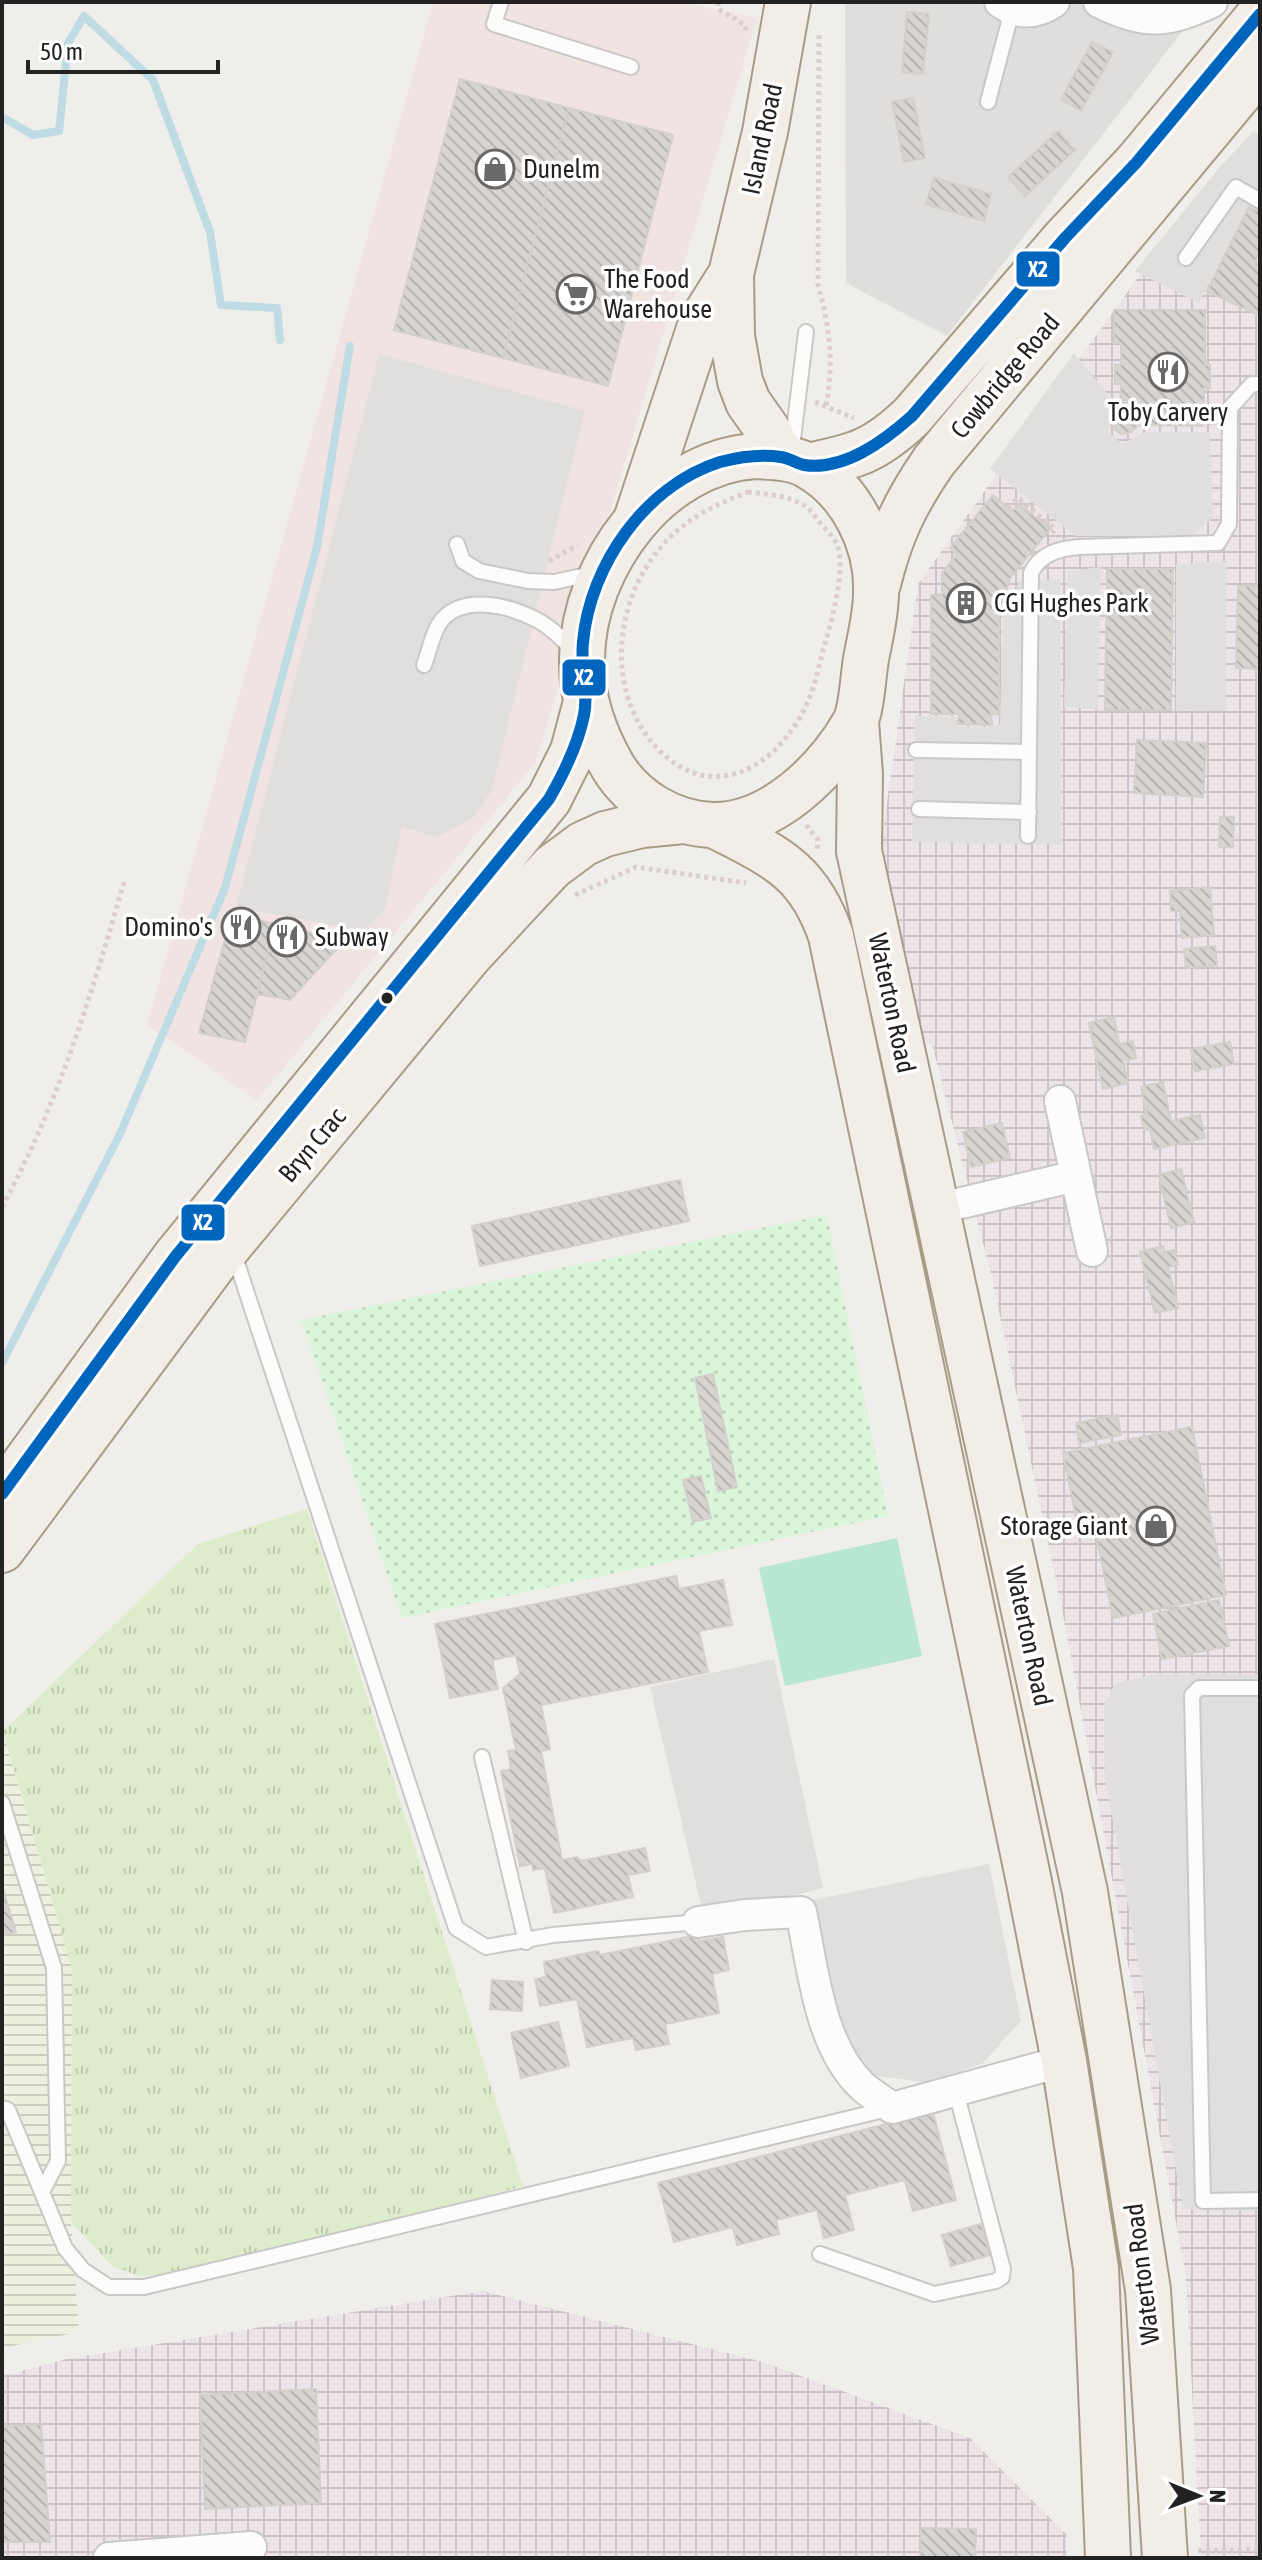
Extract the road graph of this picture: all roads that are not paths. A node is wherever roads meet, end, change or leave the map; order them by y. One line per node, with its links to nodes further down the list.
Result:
1 (501, 2): 8 (lane)
2 (1054, 2): 5 (street)
3 (1099, 2): 4 (street)
4 (1212, 2)
5 (1006, 6): 10 (lane)
6 (804, 11): 13 (main road, Island Road)
7 (1260, 14): 16 (main road, Cowbridge Road)
8 (631, 67)
9 (1260, 69): 20 (main road, Cowbridge Road)
10 (988, 102)
11 (1260, 201): 12 (lane)
12 (1186, 258)
13 (731, 274): 16 (main road); 17 (main road)
14 (806, 332): 16 (lane)
15 (1260, 384): 26 (lane)
16 (793, 461): 17 (main road, Cowbridge Road); 20 (main road)
17 (637, 519): 19 (main road)
18 (457, 544): 19 (lane)
19 (604, 571): 21 (main road)
20 (877, 591): 24 (main road, Waterton Road)
21 (582, 658): 22 (lane); 23 (main road)
22 (424, 665)
23 (586, 702): 29 (main road, Waterton Road); 36 (main road, Bryn Crac)
24 (856, 722): 29 (main road, Bryn Crac); 33 (main road, Waterton Road)
25 (916, 750): 26 (lane)
26 (1029, 752): 28 (lane)
27 (919, 809): 28 (lane)
28 (1029, 812): 30 (lane)
29 (699, 823): 34 (main road, Bryn Crac); 43 (main road, Waterton Road)
30 (1028, 836)
31 (1060, 1101): 32 (street)
32 (1076, 1176): 33 (street); 35 (street)
33 (936, 1209): 51 (main road, Waterton Road)
34 (231, 1244): 37 (main road, Bryn Crac); 42 (lane)
35 (1092, 1251)
36 (2, 1494)
37 (2, 1550)
38 (1260, 1688): 48 (lane)
39 (482, 1757): 42 (lane)
40 (2, 1803): 47 (lane)
41 (698, 1922): 42 (lane); 46 (street)
42 (526, 1942)
43 (1064, 2061): 44 (street); 53 (main road, Waterton Road)
44 (956, 2092): 46 (street); 49 (lane)
45 (2, 2108): 47 (lane)
46 (892, 2108): 47 (lane)
47 (42, 2192)
48 (1260, 2200)
49 (820, 2254)
50 (251, 2547): 52 (street)
51 (1175, 2555)
52 (109, 2558)
53 (1108, 2558)

